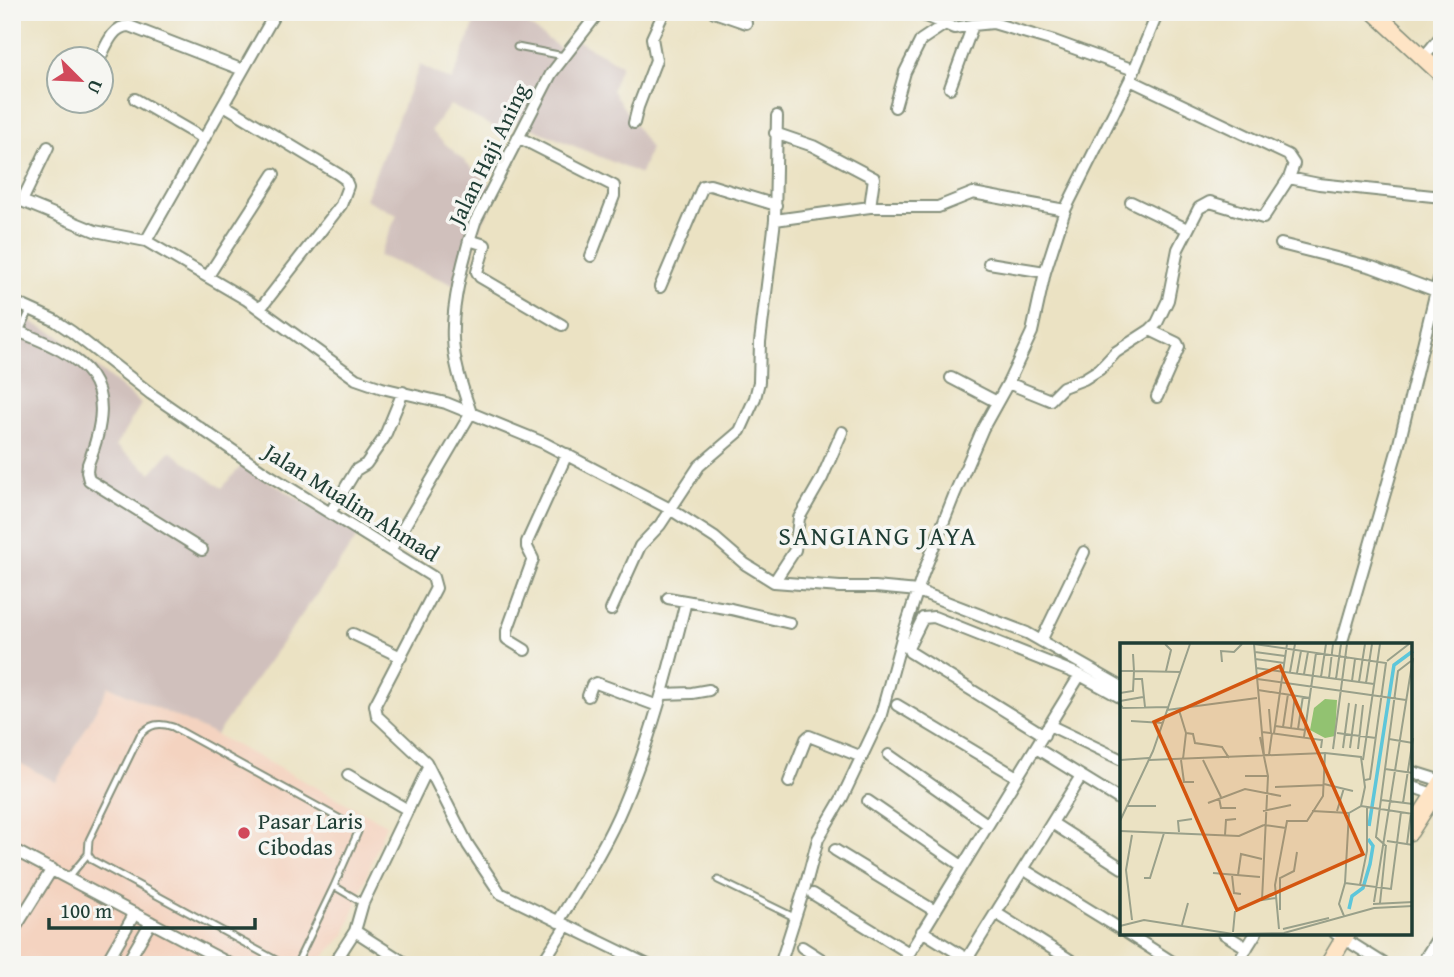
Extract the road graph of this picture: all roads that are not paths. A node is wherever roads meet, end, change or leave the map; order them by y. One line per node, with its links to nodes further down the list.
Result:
1 (276, 12): 16 (street)
2 (599, 12): 14 (street, Jalan Haji Aning)
3 (664, 12): 24 (street)
4 (714, 12): 8 (street)
5 (916, 12): 9 (street)
6 (1158, 12): 17 (street)
7 (1374, 12): 15 (main road)
8 (746, 23)
9 (945, 24): 10 (street); 22 (street)
10 (973, 25): 17 (street); 19 (street)
11 (1442, 35): 15 (street)
12 (107, 46): 16 (street)
13 (517, 47): 14 (lane)
14 (564, 56): 26 (street, Jalan Haji Aning)
15 (1423, 58): 18 (main road)
16 (243, 71): 21 (street)
17 (1132, 75): 30 (street); 36 (street)
18 (1442, 75)
19 (950, 88)
20 (135, 99): 27 (street)
21 (224, 105): 27 (street); 51 (street)
22 (895, 107)
23 (777, 116): 25 (street)
24 (634, 123)
25 (775, 134): 34 (street); 35 (street)
26 (518, 137): 39 (street, Jalan Haji Aning); 42 (street)
27 (204, 139): 40 (street)
28 (48, 147): 32 (street)
29 (274, 173): 46 (street)
30 (1289, 178): 31 (street); 38 (street)
31 (1442, 197)
32 (17, 199): 40 (street)
33 (1131, 202): 38 (street)
34 (776, 205): 37 (street); 47 (street)
35 (870, 207): 36 (street); 37 (street)
36 (1065, 210): 45 (street)
37 (775, 220): 64 (street)
38 (1187, 229): 53 (street)
39 (469, 240): 52 (street); 61 (street, Jalan Haji Aning)
40 (146, 241): 46 (street)
41 (1281, 244): 48 (street)
42 (591, 256)
43 (989, 263): 45 (street)
44 (1442, 267): 48 (street)
45 (1045, 272): 57 (street)
46 (208, 276): 51 (street)
47 (660, 287)
48 (1436, 291): 77 (street)
49 (12, 301): 50 (street, Jalan Mualim Ahmad)
50 (31, 309): 54 (lane); 65 (street, Jalan Mualim Ahmad)
51 (260, 309): 58 (street)
52 (562, 325)
53 (1150, 330): 57 (street); 59 (street)
54 (17, 331): 55 (lane); 67 (street)
55 (12, 349)
56 (950, 378): 60 (street)
57 (1009, 383): 60 (street)
58 (404, 392): 61 (street); 65 (street)
59 (1157, 397)
60 (997, 402): 70 (street)
61 (471, 413): 63 (street); 66 (street)
62 (842, 432): 69 (street)
63 (567, 454): 64 (street); 78 (street)
64 (670, 509): 69 (street); 73 (street)
65 (330, 513): 66 (street, Jalan Mualim Ahmad)
66 (391, 549): 79 (street, Jalan Mualim Ahmad)
67 (202, 550)
68 (1084, 552): 76 (street)
69 (774, 582): 70 (street)
70 (918, 591): 76 (street); 91 (street)
71 (668, 598): 72 (street)
72 (686, 601): 74 (street); 83 (street)
73 (611, 610)
74 (790, 623)
75 (352, 634): 79 (street)
76 (1041, 641): 81 (street)
77 (1342, 643)
78 (525, 650)
79 (401, 657): 93 (street, Jalan Mualim Ahmad)
80 (1080, 675): 85 (street); 88 (street); 88 (street)
81 (1120, 686)
82 (709, 690): 83 (street)
83 (663, 694): 87 (street)
84 (588, 696): 87 (street)
85 (1120, 697)
86 (897, 705): 97 (street)
87 (659, 706): 124 (street)
88 (1046, 730): 89 (street); 92 (street)
89 (1036, 748): 96 (street); 97 (street)
90 (889, 755): 105 (street)
91 (862, 757): 98 (street); 122 (street)
92 (1120, 759)
93 (428, 768): 103 (street); 124 (street, Jalan Mualim Ahmad)
94 (1412, 772): 100 (street)
95 (348, 775): 103 (street)
96 (1081, 776): 101 (street); 104 (street)
97 (1017, 778): 105 (street)
98 (789, 782)
99 (1412, 786): 100 (street)
100 (1440, 789): 106 (main road)
101 (1120, 800)
102 (868, 801): 110 (street)
103 (408, 810): 118 (street)
104 (1052, 823): 111 (street); 113 (street)
105 (987, 824): 110 (street)
106 (1412, 829)
107 (12, 849): 112 (street)
108 (835, 850): 119 (street)
109 (88, 854): 114 (lane); 116 (lane); 141 (lane)
110 (962, 866): 119 (street)
111 (1120, 867)
112 (52, 869): 114 (street); 129 (street)
113 (1023, 869): 121 (street); 125 (street)
114 (68, 878): 120 (street)
115 (718, 880): 122 (lane)
116 (334, 886): 118 (lane); 142 (lane)
117 (813, 894): 136 (street)
118 (363, 903): 126 (street)
119 (935, 911): 127 (street)
120 (135, 913): 123 (street); 138 (street)
121 (996, 913): 137 (street); 150 (street)
122 (796, 918): 147 (street)
123 (151, 922): 139 (street); 140 (street)
124 (562, 924): 145 (street); 146 (street, Jalan Mualim Ahmad)
125 (1120, 929)
126 (355, 931): 143 (street); 144 (street)
127 (922, 931): 136 (street); 137 (street)
128 (1442, 931): 155 (street)
129 (12, 933)
130 (1130, 935): 151 (street)
131 (1226, 935): 135 (street)
132 (1255, 935): 135 (street)
133 (1342, 935): 153 (main road); 154 (street)
134 (802, 947): 148 (street)
135 (1247, 948): 152 (street)
136 (909, 953): 149 (street)
137 (972, 962)
138 (105, 965)
139 (126, 965)
140 (232, 965)
141 (285, 965)
142 (296, 965)
143 (333, 965)
144 (408, 965)
145 (541, 965)
146 (648, 965)
147 (780, 965)
148 (830, 965)
149 (901, 965)
150 (1079, 965)
151 (1177, 965)
152 (1236, 965)
153 (1328, 965)
154 (1386, 965)
155 (1421, 965)

